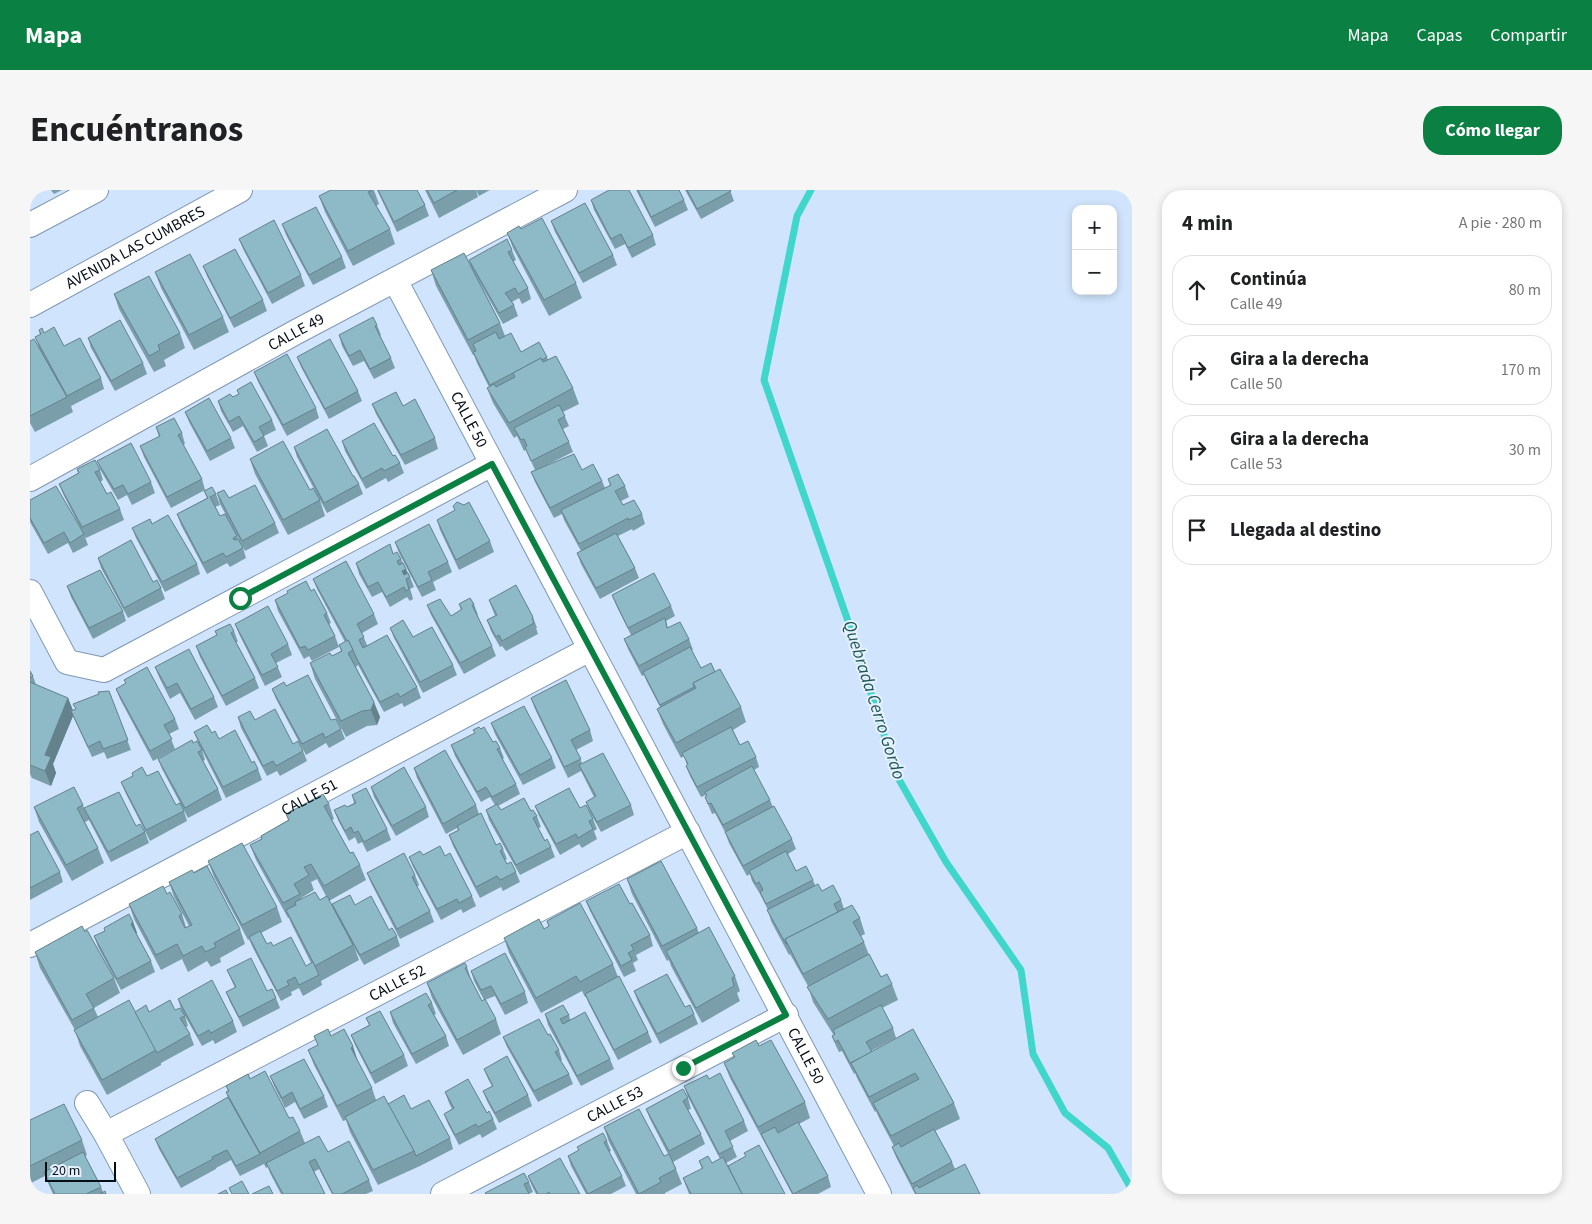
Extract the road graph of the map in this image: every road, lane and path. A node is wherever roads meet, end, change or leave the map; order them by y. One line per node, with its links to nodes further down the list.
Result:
1 (96, 190): 4 (street)
2 (240, 190): 6 (street, AVENIDA LAS CUMBRES)
3 (565, 190): 5 (street, CALLE 49)
4 (30, 225)
5 (395, 280): 7 (street, CALLE 50); 8 (street, CALLE 49)
6 (30, 305)
7 (492, 464): 9 (street); 10 (street, CALLE 50)
8 (30, 479)
9 (30, 592)
10 (590, 648): 11 (street, CALLE 50); 12 (street, CALLE 51)
11 (688, 832): 13 (street, CALLE 50); 15 (street, CALLE 52)
12 (30, 945)
13 (786, 1015): 17 (street, CALLE 53); 18 (street, CALLE 50)
14 (87, 1103): 15 (street)
15 (106, 1134): 16 (street)
16 (138, 1194)
17 (443, 1194)
18 (879, 1194)

